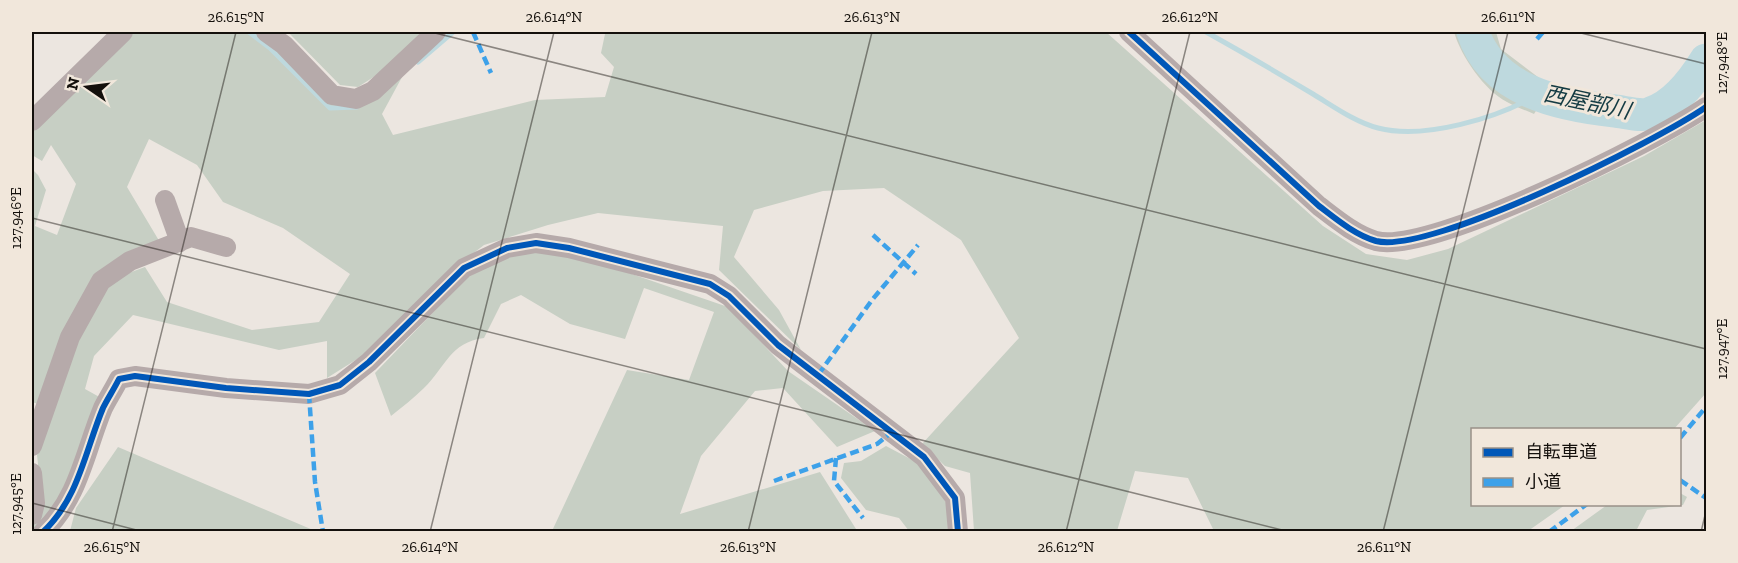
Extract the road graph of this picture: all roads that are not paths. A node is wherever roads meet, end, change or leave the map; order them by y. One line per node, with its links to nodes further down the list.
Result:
1 (123, 32): 6 (street)
2 (266, 32): 3 (street)
3 (436, 32)
4 (1129, 32): 5 (street)
5 (1707, 108)
6 (32, 121)
7 (165, 200): 8 (street)
8 (180, 242): 9 (street); 10 (street)
9 (226, 247)
10 (32, 446)
11 (32, 472): 12 (street)
12 (32, 515)
13 (43, 531): 14 (street)
14 (958, 531)

